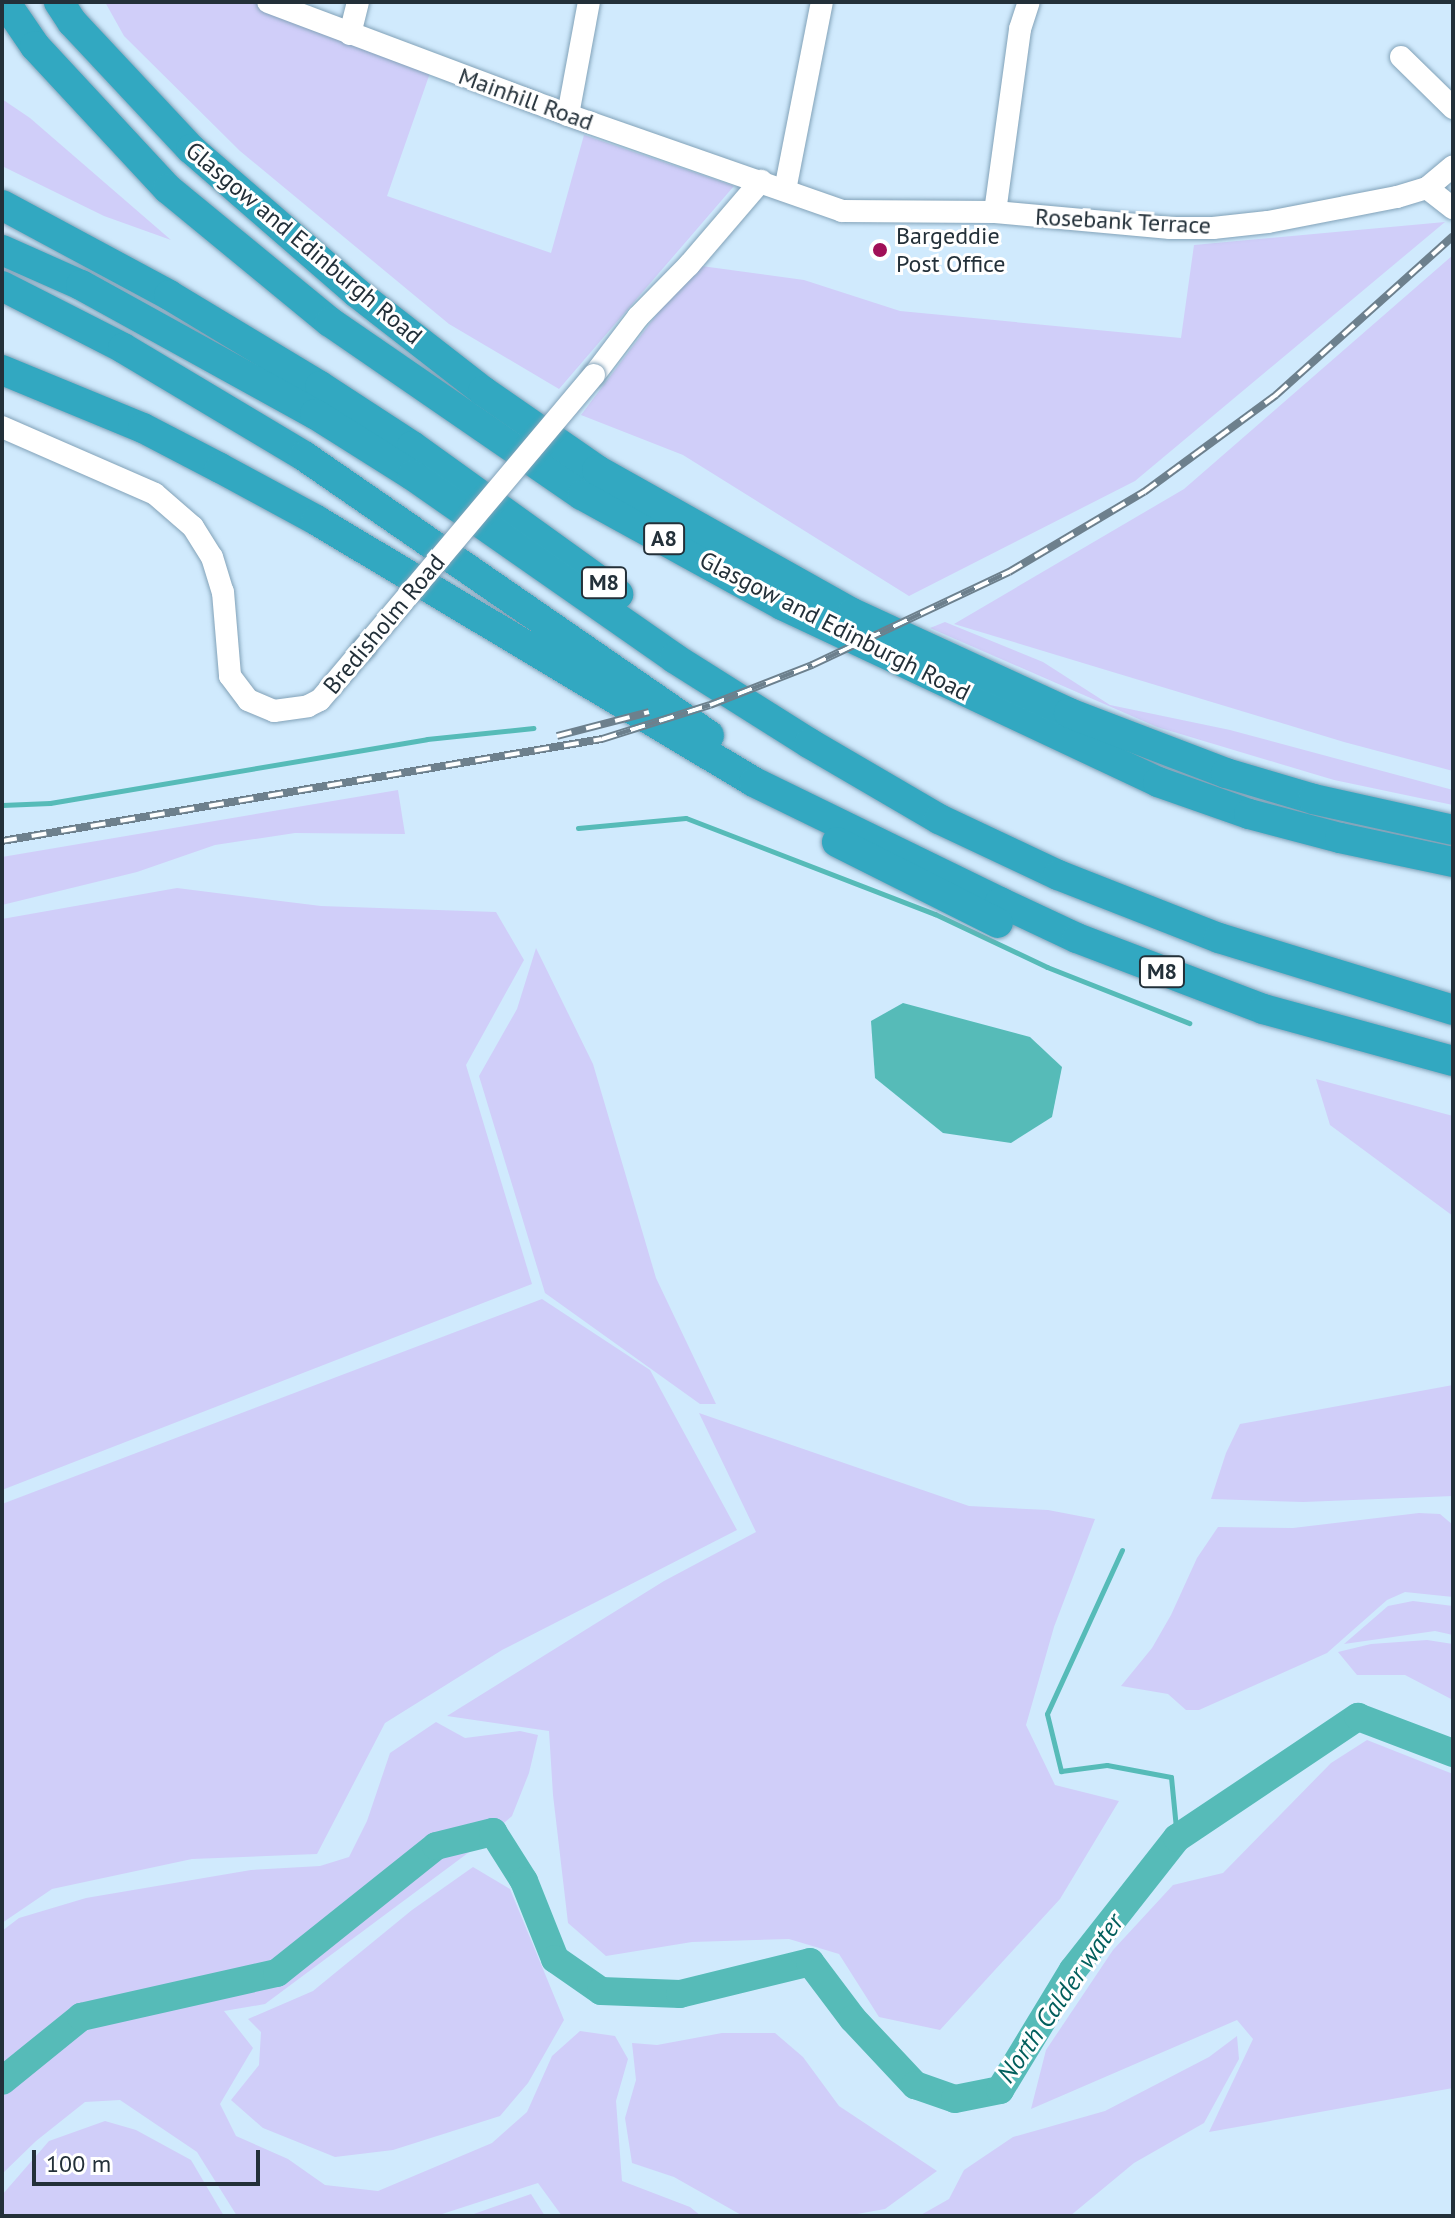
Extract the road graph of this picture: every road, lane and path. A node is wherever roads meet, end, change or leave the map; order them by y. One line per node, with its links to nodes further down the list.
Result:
1 (5, 2): 27 (highway, Glasgow and Edinburgh Road / A8)
2 (59, 2): 25 (highway, Glasgow and Edinburgh Road / A8)
3 (268, 2): 8 (street, Mainhill Road)
4 (358, 2): 8 (street)
5 (589, 2): 11 (street)
6 (822, 2): 14 (street)
7 (1029, 2): 18 (street)
8 (350, 34): 11 (street, Mainhill Road)
9 (1401, 57): 10 (street)
10 (1453, 108)
11 (568, 115): 13 (street, Mainhill Road)
12 (1453, 166): 15 (street, Rosebank Terrace)
13 (761, 181): 14 (street, Mainhill Road); 22 (street, Bredisholm Road, bridge)
14 (785, 190): 18 (street, Rosebank Terrace)
15 (1441, 198): 18 (street, Rosebank Terrace)
16 (2, 205): 28 (highway, M8)
17 (2, 211): 23 (highway, M8)
18 (995, 212)
19 (2, 250): 23 (highway, M8)
20 (2, 286): 26 (highway, M8)
21 (2, 370): 24 (highway, M8)
22 (2, 427)
23 (506, 540): 28 (highway, M8)
24 (391, 565): 26 (highway, M8); 31 (highway, M8)
25 (1453, 830)
26 (885, 844): 30 (highway, M8)
27 (1453, 862)
28 (1219, 938): 29 (highway, M8)
29 (1453, 1010)
30 (1453, 1061)
31 (1453, 1075)

